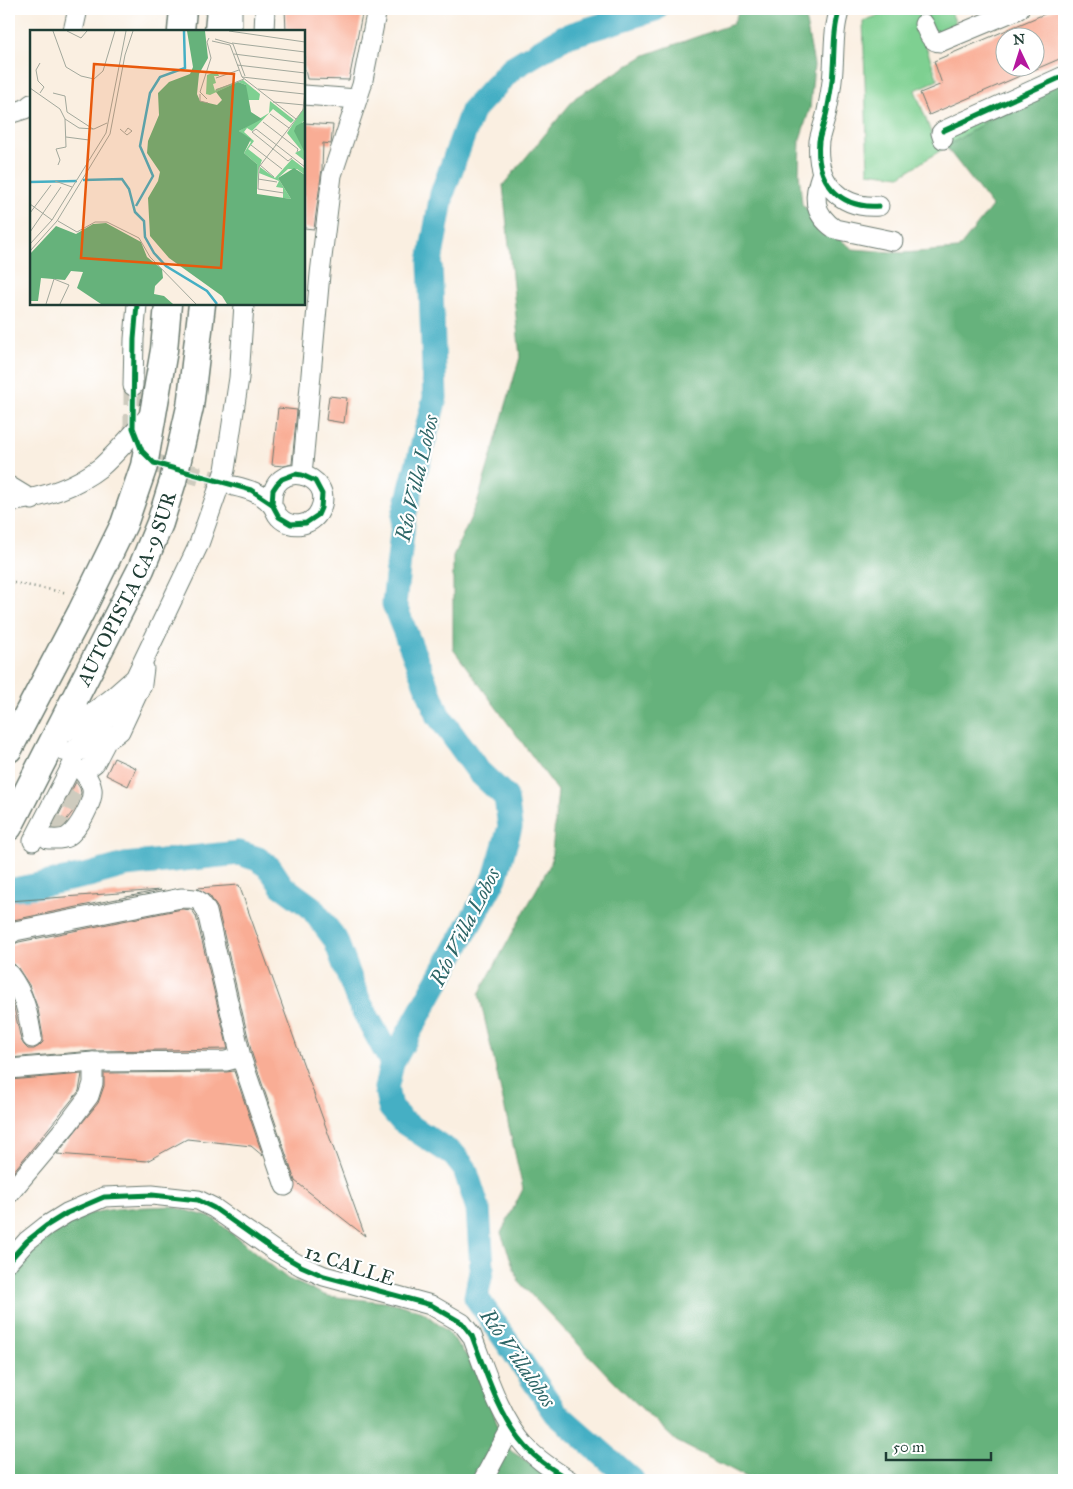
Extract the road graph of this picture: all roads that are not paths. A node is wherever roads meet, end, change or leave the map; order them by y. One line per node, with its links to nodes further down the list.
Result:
1 (78, 9): 9 (street)
2 (220, 9): 10 (highway)
3 (232, 9): 11 (street)
4 (265, 9): 12 (street)
5 (377, 9): 15 (street)
6 (840, 9): 19 (street)
7 (1019, 9): 8 (street)
8 (924, 24)
9 (73, 30)
10 (218, 30)
11 (232, 30)
12 (264, 30)
13 (1064, 76): 18 (street)
14 (305, 95): 15 (street)
15 (358, 99): 28 (street)
16 (30, 105): 17 (street)
17 (9, 114)
18 (943, 135)
19 (822, 172): 20 (street); 21 (street)
20 (879, 206)
21 (893, 241)
22 (137, 305): 26 (street)
23 (168, 305): 27 (highway, AUTOPISTA CA-9 SUR)
24 (202, 305): 37 (highway, AUTOPISTA CA-9 SUR)
25 (244, 305): 34 (street)
26 (134, 386)
27 (155, 409): 31 (street); 36 (highway, AUTOPISTA CA-9 SUR)
28 (302, 474): 33 (street); 33 (street)
29 (9, 486): 31 (street)
30 (234, 486): 33 (street)
31 (32, 500): 32 (street)
32 (9, 502)
33 (272, 504)
34 (145, 656): 35 (street); 37 (street)
35 (142, 684): 37 (street); 37 (street)
36 (9, 749)
37 (65, 753): 38 (highway, AUTOPISTA CA-9 SUR); 40 (street); 40 (street)
38 (9, 827)
39 (9, 832): 40 (street)
40 (44, 838)
41 (9, 934): 44 (street)
42 (9, 974): 43 (street)
43 (32, 1038)
44 (241, 1057): 45 (street); 47 (street)
45 (93, 1062): 46 (street); 48 (street)
46 (9, 1069)
47 (285, 1186)
48 (9, 1194)
49 (9, 1261): 50 (street, 12 CALLE)
50 (511, 1428): 51 (street); 52 (street, 12 CALLE)
51 (483, 1480)
52 (569, 1480)

